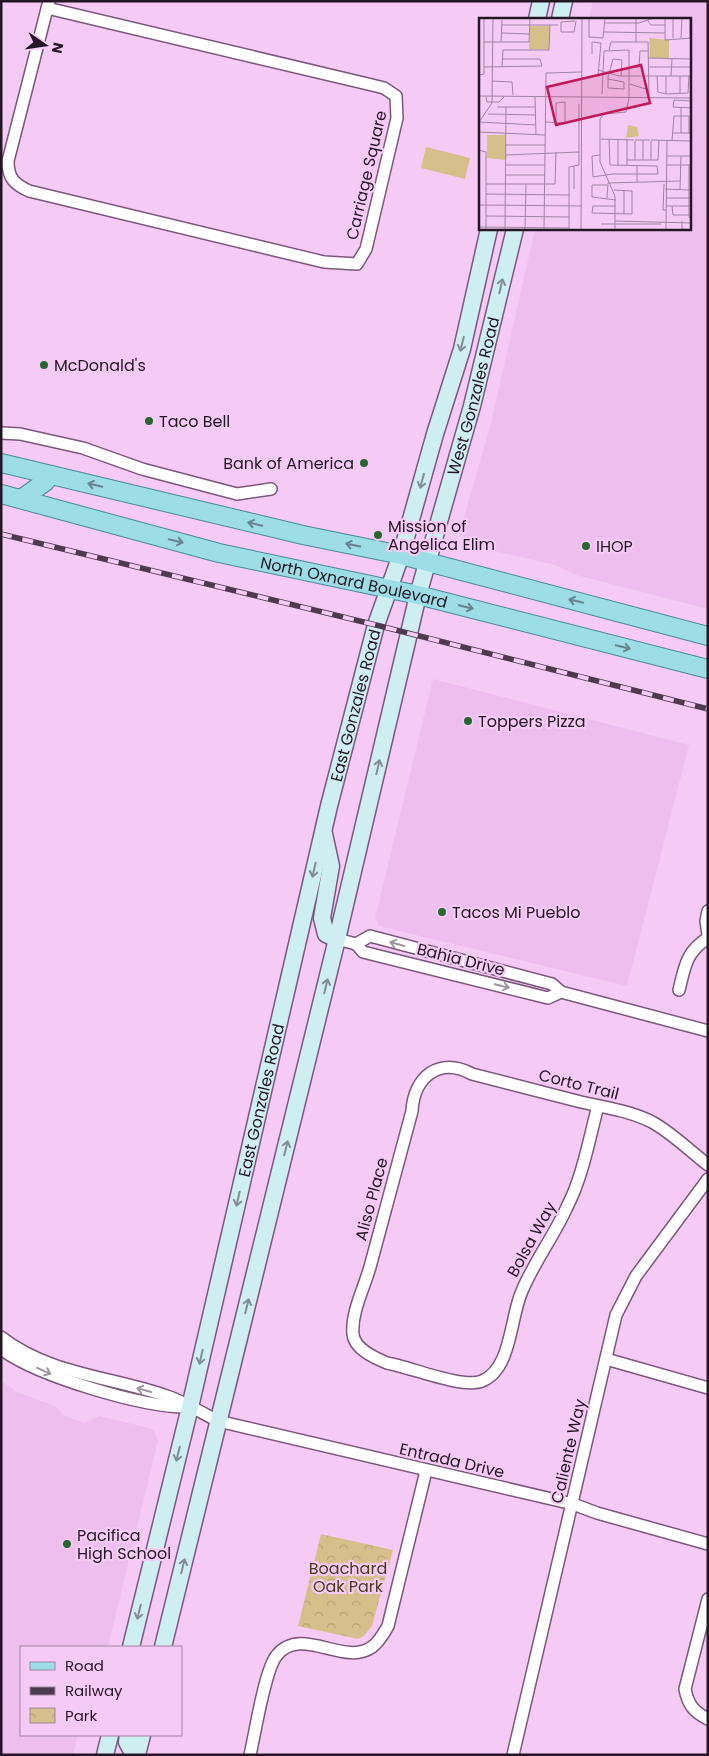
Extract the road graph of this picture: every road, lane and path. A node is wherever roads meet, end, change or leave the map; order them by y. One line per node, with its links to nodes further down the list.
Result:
1 (541, 1): 4 (main road)
2 (564, 1): 5 (main road)
3 (48, 5): 3 (street, Carriage Square)
4 (537, 18)
5 (560, 18)
6 (489, 230): 14 (main road, West Gonzales Road, one-way to 14)
7 (514, 230): 15 (main road, West Gonzales Road, one-way to 7)
8 (1, 432): 11 (street)
9 (1, 463): 10 (main road, North Oxnard Boulevard)
10 (50, 475): 13 (main road); 14 (main road, North Oxnard Boulevard, one-way to 10)
11 (271, 489)
12 (1, 494): 13 (main road, North Oxnard Boulevard)
13 (21, 499): 16 (main road, North Oxnard Boulevard, one-way to 16)
14 (401, 555): 15 (main road, North Oxnard Boulevard); 16 (main road, East Gonzales Road)
15 (427, 562): 17 (main road, East Gonzales Road); 18 (main road, North Oxnard Boulevard, one-way to 15)
16 (388, 588): 17 (main road, North Oxnard Boulevard); 20 (main road, East Gonzales Road)
17 (418, 595): 19 (main road, North Oxnard Boulevard, one-way to 19); 23 (main road, East Gonzales Road, one-way to 17)
18 (708, 636)
19 (708, 669)
20 (324, 831): 23 (main road); 39 (main road, East Gonzales Road, one-way to 39)
21 (708, 912): 22 (street)
22 (708, 937): 27 (street)
23 (338, 939): 24 (street, Bahia Drive); 40 (main road, East Gonzales Road, one-way to 23)
24 (356, 944): 25 (street, Bahia Drive); 26 (street, Bahia Drive, one-way to 24)
25 (414, 964): 26 (street); 28 (street, Bahia Drive, one-way to 28)
26 (498, 970): 28 (street, Bahia Drive)
27 (679, 990)
28 (561, 992): 29 (street, Bahia Drive)
29 (708, 1031)
30 (429, 1073): 31 (street, Corto Trail); 37 (street, Aliso Place)
31 (598, 1106): 32 (street, Corto Trail); 37 (street, Bolsa Way)
32 (708, 1165)
33 (708, 1179): 36 (street, Caliente Way)
34 (1, 1337): 39 (street, Entrada Drive, one-way to 34)
35 (1, 1349): 39 (street, Entrada Drive, one-way to 39)
36 (606, 1359): 38 (street); 42 (street, Caliente Way)
37 (484, 1381)
38 (708, 1388)
39 (190, 1407): 40 (street, Entrada Drive); 45 (main road, East Gonzales Road, one-way to 45)
40 (218, 1421): 41 (street, Entrada Drive); 46 (main road, East Gonzales Road, one-way to 40)
41 (426, 1471): 42 (street, Entrada Drive); 51 (street)
42 (573, 1504): 43 (street, Entrada Drive); 52 (street, Caliente Way)
43 (708, 1544)
44 (708, 1599): 47 (street)
45 (133, 1645)
46 (163, 1646)
47 (708, 1720)
48 (128, 1736): 50 (main road)
49 (142, 1736): 50 (main road)
50 (135, 1755)
51 (250, 1755)
52 (513, 1755)

